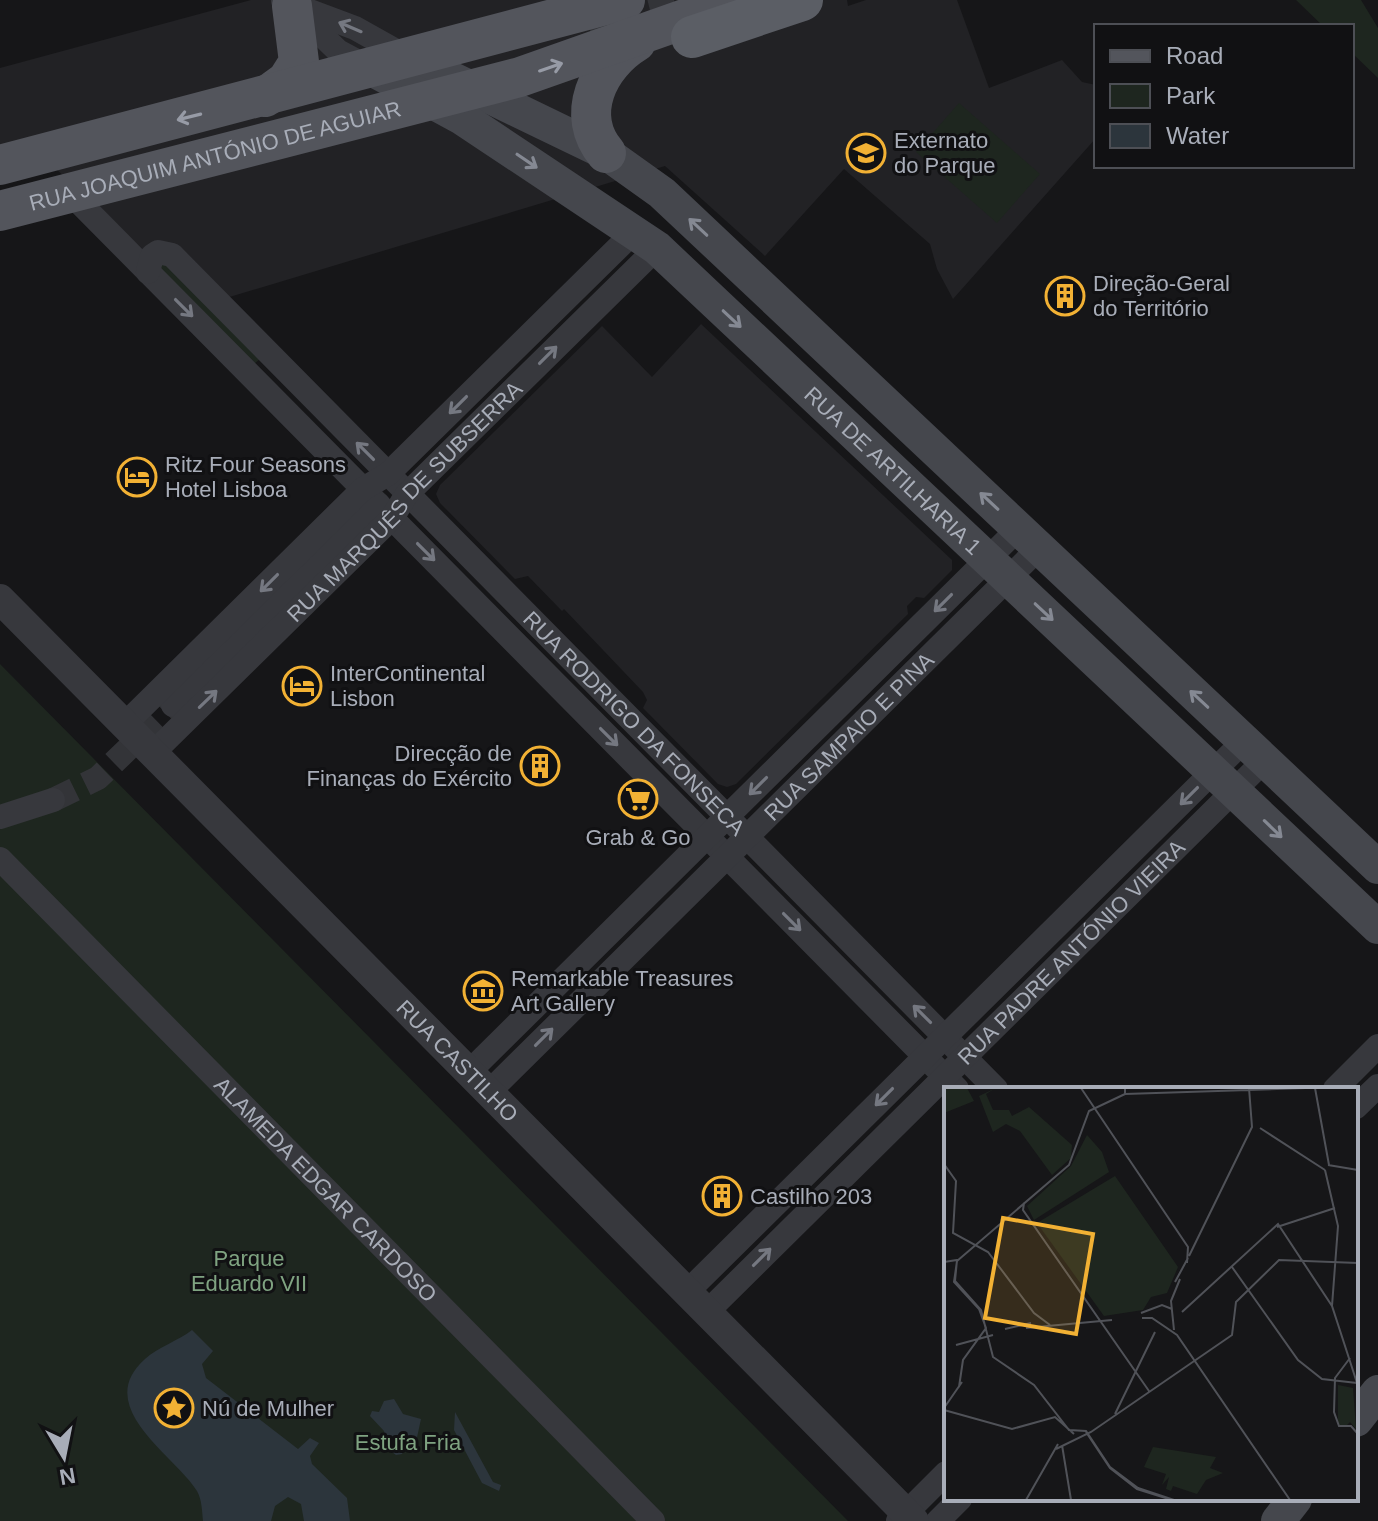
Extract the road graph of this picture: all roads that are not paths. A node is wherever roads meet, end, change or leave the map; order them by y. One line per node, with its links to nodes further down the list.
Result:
1 (626, 0): 7 (main road, RUA JOAQUIM ANTÓNIO DE AGUIAR); 10 (main road)
2 (740, 0): 5 (main road)
3 (802, 0): 6 (highway)
4 (286, 3): 7 (street, one-way to 4); 8 (street); 9 (main road)
5 (650, 34): 10 (main road, RUA JOAQUIM ANTÓNIO DE AGUIAR, one-way to 5); 11 (main road)
6 (692, 37)
7 (405, 56): 8 (main road, RUA JOAQUIM ANTÓNIO DE AGUIAR); 10 (main road, RUA DE ARTILHARIA 1)
8 (366, 66): 9 (main road, RUA JOAQUIM ANTÓNIO DE AGUIAR); 10 (main road, RUA DE ARTILHARIA 1)
9 (265, 97): 12 (main road, RUA JOAQUIM ANTÓNIO DE AGUIAR, one-way to 12)
10 (456, 102): 11 (main road, RUA DE ARTILHARIA 1); 13 (main road, RUA JOAQUIM ANTÓNIO DE AGUIAR); 15 (main road, RUA DE ARTILHARIA 1, one-way to 15)
11 (606, 153): 22 (main road, RUA DE ARTILHARIA 1, one-way to 11)
12 (0, 165)
13 (70, 193): 14 (main road, RUA JOAQUIM ANTÓNIO DE AGUIAR); 16 (street, RUA RODRIGO DA FONSECA)
14 (0, 211)
15 (645, 240): 19 (street, RUA MARQUÊS DE SUBSERRA, one-way to 19); 20 (street, RUA MARQUÊS DE SUBSERRA, one-way to 15); 23 (main road, RUA DE ARTILHARIA 1, one-way to 23)
16 (148, 272): 17 (street, RUA RODRIGO DA FONSECA); 18 (street, RUA RODRIGO DA FONSECA, one-way to 18)
17 (274, 359): 18 (street); 19 (street, RUA RODRIGO DA FONSECA, one-way to 17)
18 (254, 378): 21 (street, RUA RODRIGO DA FONSECA)
19 (388, 474): 20 (street, RUA RODRIGO DA FONSECA); 21 (street, RUA MARQUÊS DE SUBSERRA)
20 (407, 494): 21 (street, RUA MARQUÊS DE SUBSERRA); 32 (street, RUA RODRIGO DA FONSECA)
21 (378, 504): 25 (street, RUA MARQUÊS DE SUBSERRA); 26 (street, RUA MARQUÊS DE SUBSERRA, one-way to 26); 28 (street, RUA MARQUÊS DE SUBSERRA, one-way to 21); 33 (street, RUA RODRIGO DA FONSECA, one-way to 33)
22 (1028, 539): 23 (street, RUA SAMPAIO E PINA); 27 (main road, RUA DE ARTILHARIA 1, one-way to 22)
23 (998, 569): 29 (main road, RUA DE ARTILHARIA 1, one-way to 29); 32 (street, RUA SAMPAIO E PINA, one-way to 32); 34 (street, RUA SAMPAIO E PINA)
24 (0, 599): 26 (street, RUA CASTILHO)
25 (173, 705)
26 (124, 725): 28 (street, RUA CASTILHO)
27 (1254, 751): 29 (street, RUA PADRE ANTÓNIO VIEIRA); 37 (main road, RUA DE ARTILHARIA 1)
28 (153, 753): 43 (street, RUA CASTILHO)
29 (1223, 782): 38 (main road, RUA DE ARTILHARIA 1, one-way to 38); 39 (street, RUA PADRE ANTÓNIO VIEIRA, one-way to 39); 42 (street, RUA PADRE ANTÓNIO VIEIRA)
30 (0, 801): 31 (street)
31 (0, 817)
32 (727, 817): 33 (street, RUA SAMPAIO E PINA); 34 (street, RUA RODRIGO DA FONSECA)
33 (707, 837): 35 (street, RUA RODRIGO DA FONSECA); 43 (street, RUA SAMPAIO E PINA)
34 (747, 837): 35 (street, RUA SAMPAIO E PINA); 39 (street, RUA RODRIGO DA FONSECA, one-way to 34)
35 (727, 856): 41 (street, RUA RODRIGO DA FONSECA, one-way to 41); 43 (street, RUA SAMPAIO E PINA, one-way to 35)
36 (0, 859): 57 (street, ALAMEDA EDGAR CARDOSO)
37 (1378, 867)
38 (1378, 927)
39 (945, 1037): 41 (street, RUA PADRE ANTÓNIO VIEIRA); 42 (street, RUA RODRIGO DA FONSECA)
40 (1378, 1046): 47 (street)
41 (925, 1057): 44 (street, RUA RODRIGO DA FONSECA); 50 (street, RUA PADRE ANTÓNIO VIEIRA, one-way to 50)
42 (965, 1057): 44 (street, RUA PADRE ANTÓNIO VIEIRA); 46 (street, RUA RODRIGO DA FONSECA)
43 (479, 1082): 50 (street, RUA CASTILHO)
44 (951, 1083)
45 (1378, 1086): 49 (street)
46 (994, 1087)
47 (1337, 1087)
48 (944, 1089): 50 (street, RUA PADRE ANTÓNIO VIEIRA, one-way to 48)
49 (1358, 1105)
50 (697, 1302): 56 (street, RUA CASTILHO)
51 (1378, 1392): 52 (main road)
52 (1358, 1417)
53 (944, 1475): 56 (street)
54 (958, 1501): 58 (street)
55 (1293, 1501): 59 (main road)
56 (906, 1518)
57 (653, 1521)
58 (938, 1521)
59 (1278, 1521)

